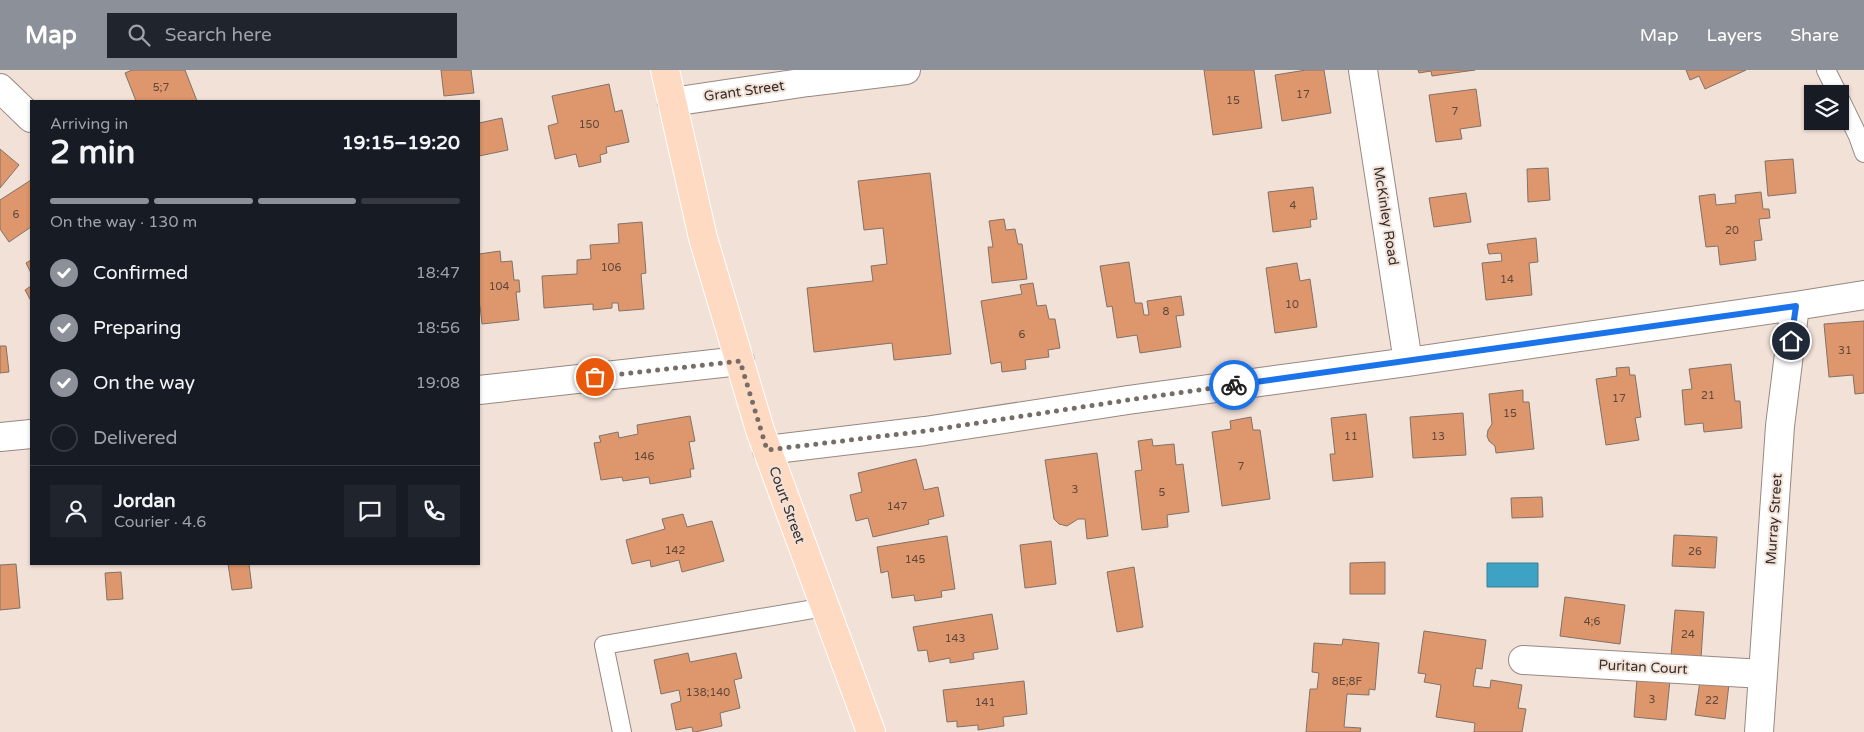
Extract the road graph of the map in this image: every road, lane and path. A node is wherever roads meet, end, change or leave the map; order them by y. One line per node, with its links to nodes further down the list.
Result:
1 (664, 70): 8 (main road, Court Street)
2 (906, 70): 5 (street, Grant Street)
3 (1363, 70): 15 (street, McKinley Road)
4 (1826, 70): 6 (lane)
5 (807, 76): 8 (street, Grant Street)
6 (1834, 85)
7 (0, 88): 9 (street)
8 (672, 102): 14 (main road, Court Street)
9 (30, 117)
10 (1849, 119): 11 (lane)
11 (1864, 153)
12 (1864, 295): 13 (street)
13 (1796, 306): 15 (street); 22 (street, Murray Street)
14 (740, 361): 16 (street); 19 (main road, Court Street)
15 (1408, 362): 19 (street)
16 (480, 390)
17 (30, 434): 18 (street)
18 (0, 437)
19 (767, 450): 20 (main road, Court Street)
20 (825, 607): 23 (lane); 24 (main road, Court Street)
21 (1523, 660): 22 (street, Puritan Court)
22 (1763, 674): 25 (street, Murray Street)
23 (622, 732)
24 (871, 732)
25 (1759, 732)

